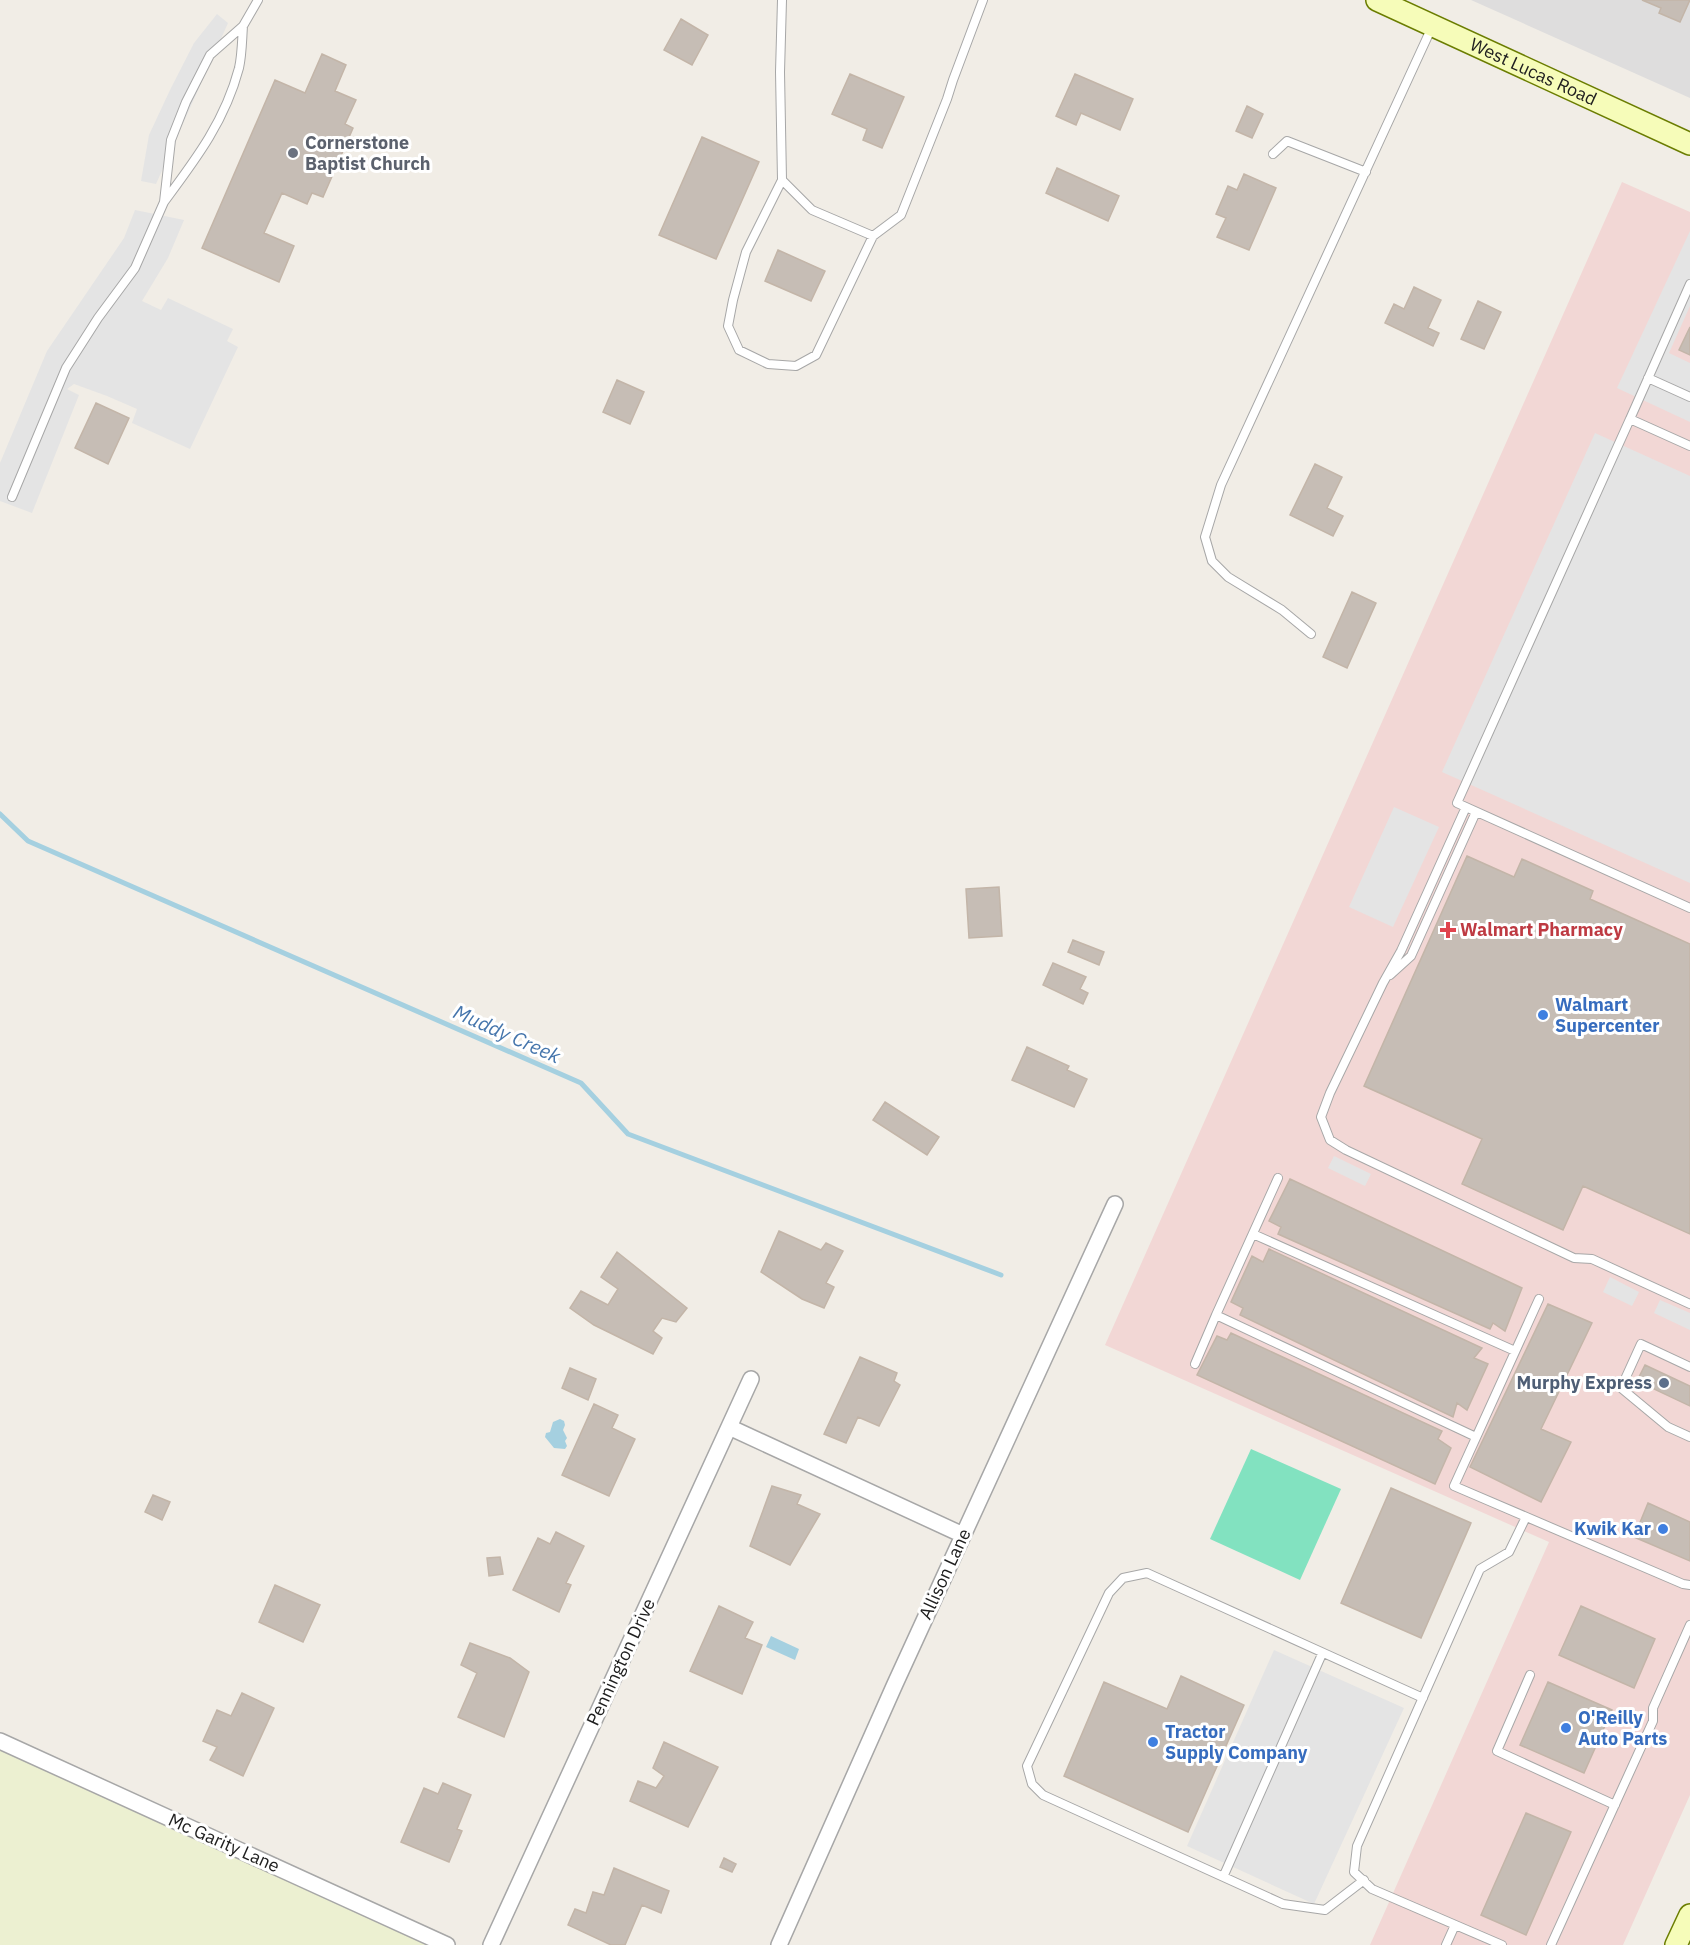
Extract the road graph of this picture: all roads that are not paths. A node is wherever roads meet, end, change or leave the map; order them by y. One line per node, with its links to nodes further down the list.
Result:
1 (258, 0): 5 (lane)
2 (782, 0): 10 (lane)
3 (983, 0): 12 (lane)
4 (1377, 0): 6 (main road, West Lucas Road)
5 (243, 26): 11 (lane); 11 (lane)
6 (1433, 26): 7 (main road, West Lucas Road); 9 (lane)
7 (1690, 144)
8 (1273, 154): 9 (lane)
9 (1366, 172): 19 (lane)
10 (782, 180): 12 (lane); 12 (lane)
11 (164, 202): 18 (lane)
12 (873, 236)
13 (1690, 284): 14 (lane)
14 (1648, 378): 15 (lane); 16 (lane)
15 (1690, 397)
16 (1630, 418): 17 (lane); 20 (lane)
17 (1690, 446)
18 (12, 497)
19 (1311, 634)
20 (1466, 807): 21 (lane); 23 (lane)
21 (1476, 812): 22 (lane); 23 (lane)
22 (1690, 908)
23 (1383, 983): 28 (lane)
24 (1278, 1178): 26 (lane)
25 (1115, 1204): 38 (street, Allison Lane)
26 (1253, 1234): 29 (lane); 30 (lane)
27 (1539, 1299): 30 (lane)
28 (1690, 1304)
29 (1216, 1316): 31 (lane); 35 (lane)
30 (1515, 1351): 35 (lane)
31 (1195, 1364)
32 (1690, 1367): 36 (lane)
33 (751, 1379): 34 (street, Pennington Drive)
34 (729, 1427): 38 (street); 51 (street, Pennington Drive)
35 (1476, 1437): 37 (lane)
36 (1690, 1437)
37 (1526, 1517): 39 (lane); 43 (lane)
38 (963, 1535): 52 (street, Allison Lane)
39 (1690, 1585)
40 (1690, 1625): 45 (lane)
41 (1322, 1654): 43 (lane); 46 (lane); 46 (lane)
42 (1530, 1675): 45 (lane)
43 (1423, 1698): 47 (lane)
44 (0, 1741): 50 (street, Mc Garity Lane)
45 (1615, 1805): 55 (lane)
46 (1224, 1875): 47 (lane)
47 (1364, 1880): 49 (lane)
48 (1690, 1915): 56 (main road)
49 (1455, 1925): 53 (lane); 54 (lane)
50 (447, 1945)
51 (491, 1945)
52 (779, 1945)
53 (1446, 1945)
54 (1503, 1945)
55 (1551, 1945)
56 (1676, 1945)

